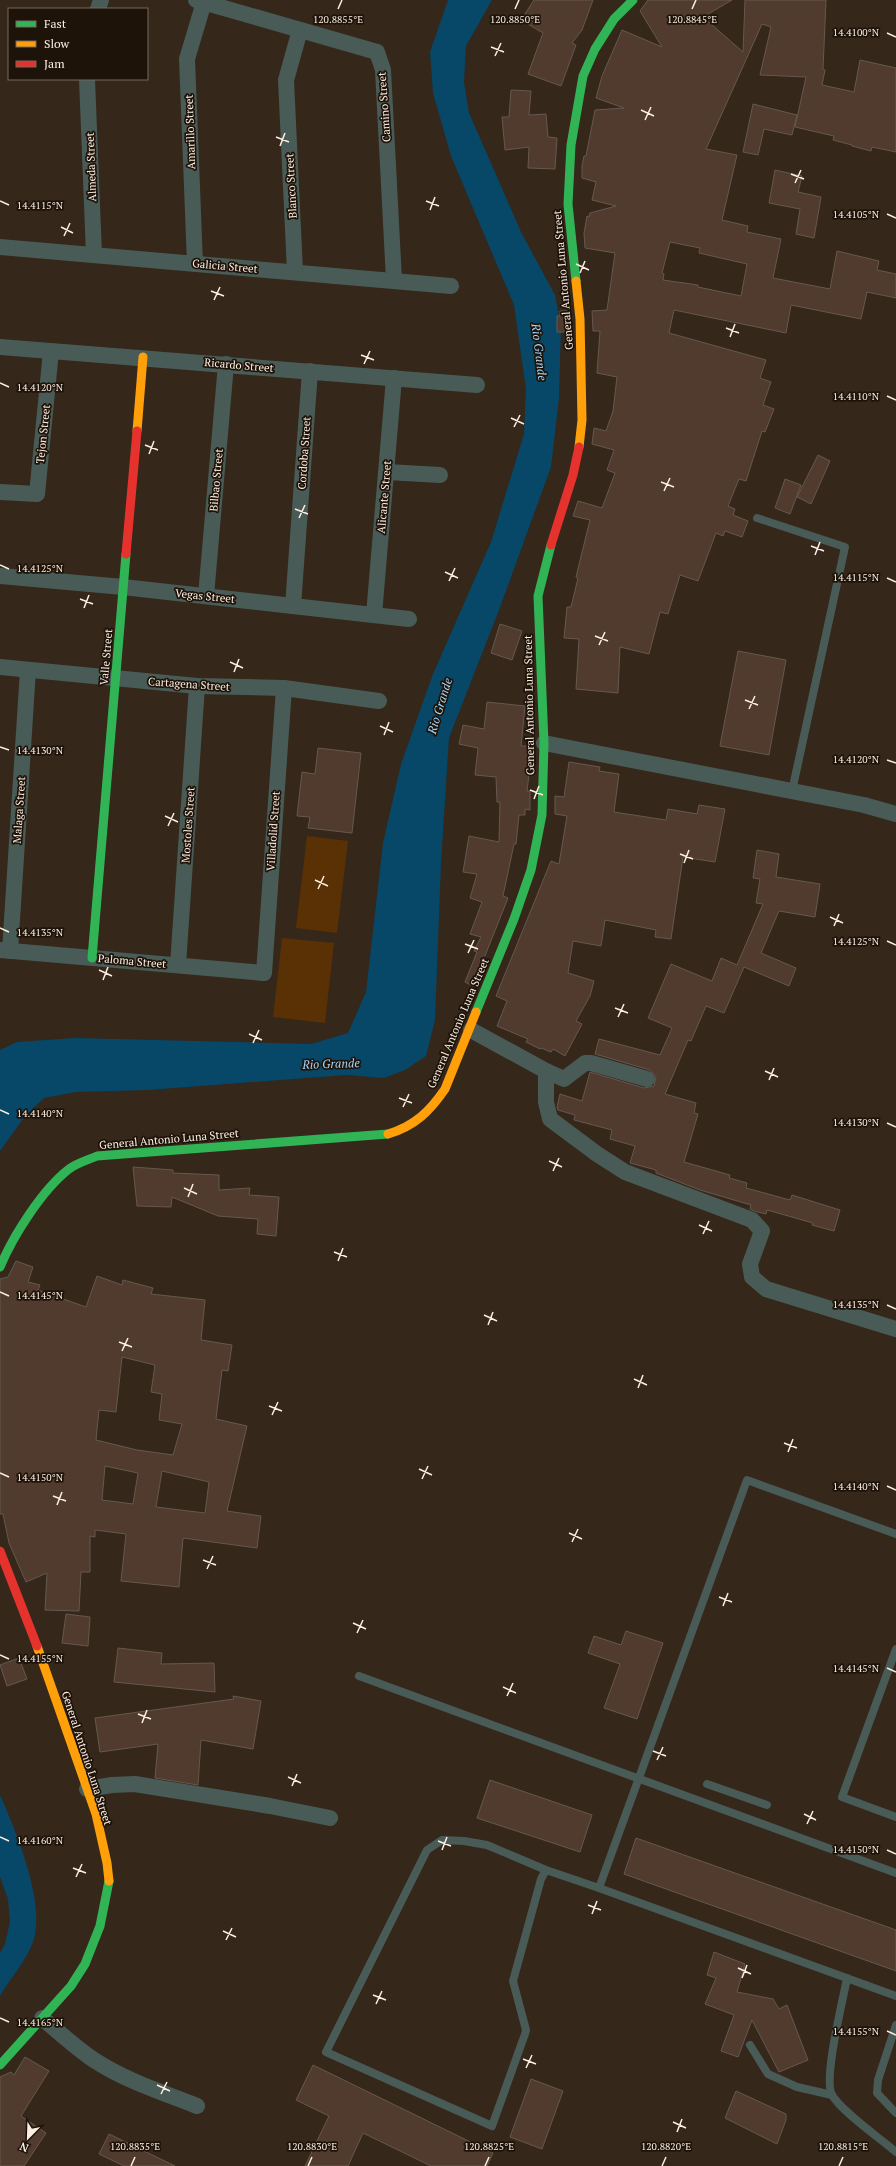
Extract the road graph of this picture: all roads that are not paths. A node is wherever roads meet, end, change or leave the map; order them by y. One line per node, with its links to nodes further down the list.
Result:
1 (633, 0): 34 (main road, General Antonio Luna Street)
2 (200, 1): 3 (street, Camino Street); 7 (street, Amarillo Street)
3 (300, 30): 8 (street, Blanco Street); 9 (street, Camino Street)
4 (87, 80): 6 (street, Almeda Street)
5 (0, 247): 6 (street, Galicia Street)
6 (94, 255): 7 (street, Galicia Street)
7 (195, 264): 8 (street, Galicia Street)
8 (296, 272): 9 (street, Galicia Street)
9 (394, 280): 10 (street, Galicia Street)
10 (451, 286)
11 (0, 347): 12 (street, Ricardo Street)
12 (51, 351): 13 (street, Ricardo Street); 20 (street, Tejon Street)
13 (143, 357): 14 (street, Ricardo Street); 23 (main road, Valle Street)
14 (226, 364): 15 (street, Ricardo Street); 24 (street, Bilbao Street)
15 (310, 371): 16 (street, Ricardo Street); 25 (street, Cordoba Street)
16 (394, 378): 17 (street, Ricardo Street); 18 (street, Alicante Street)
17 (477, 385)
18 (387, 472): 19 (street); 26 (street, Alicante Street)
19 (440, 475)
20 (0, 492)
21 (757, 518): 35 (lane)
22 (0, 576): 23 (street, Vegas Street)
23 (123, 587): 24 (street, Vegas Street); 30 (main road, Valle Street)
24 (206, 596): 25 (street, Vegas Street)
25 (293, 606): 26 (street, Vegas Street)
26 (374, 615): 27 (street, Vegas Street)
27 (409, 619)
28 (0, 667): 29 (street, Cartagena Street)
29 (28, 670): 30 (street, Cartagena Street); 37 (street, Malaga Street)
30 (116, 678): 31 (street, Cartagena Street); 38 (main road, Valle Street)
31 (197, 686): 32 (street, Cartagena Street); 39 (street, Mostoles Street)
32 (284, 688): 33 (street, Cartagena Street); 40 (street, Villadolid Street)
33 (379, 701)
34 (544, 743): 35 (street); 41 (main road, General Antonio Luna Street)
35 (792, 791): 36 (street)
36 (896, 814)
37 (5, 950): 38 (street, Paloma Street)
38 (92, 958): 39 (street, Paloma Street)
39 (178, 965): 40 (street, Paloma Street)
40 (264, 973)
41 (471, 1030): 42 (street); 44 (main road, General Antonio Luna Street)
42 (546, 1071): 43 (street); 45 (street)
43 (646, 1079)
44 (0, 1266)
45 (896, 1329)
46 (896, 1534): 50 (lane)
47 (0, 1551): 52 (main road, General Antonio Luna Street)
48 (896, 1649): 54 (lane)
49 (359, 1676): 50 (lane)
50 (640, 1778): 57 (lane); 58 (lane)
51 (707, 1784): 53 (lane)
52 (87, 1789): 55 (street); 61 (main road, General Antonio Luna Street)
53 (767, 1805)
54 (896, 1817)
55 (330, 1818)
56 (546, 1870): 56 (lane); 58 (lane)
57 (896, 1873)
58 (600, 1888): 59 (lane)
59 (846, 1978): 60 (lane); 65 (lane)
60 (896, 1996)
61 (42, 2018): 64 (main road, General Antonio Luna Street); 66 (street)
62 (896, 2025): 67 (lane)
63 (750, 2045): 65 (lane)
64 (0, 2065)
65 (832, 2096): 68 (lane)
66 (197, 2106)
67 (896, 2113)
68 (896, 2152)

